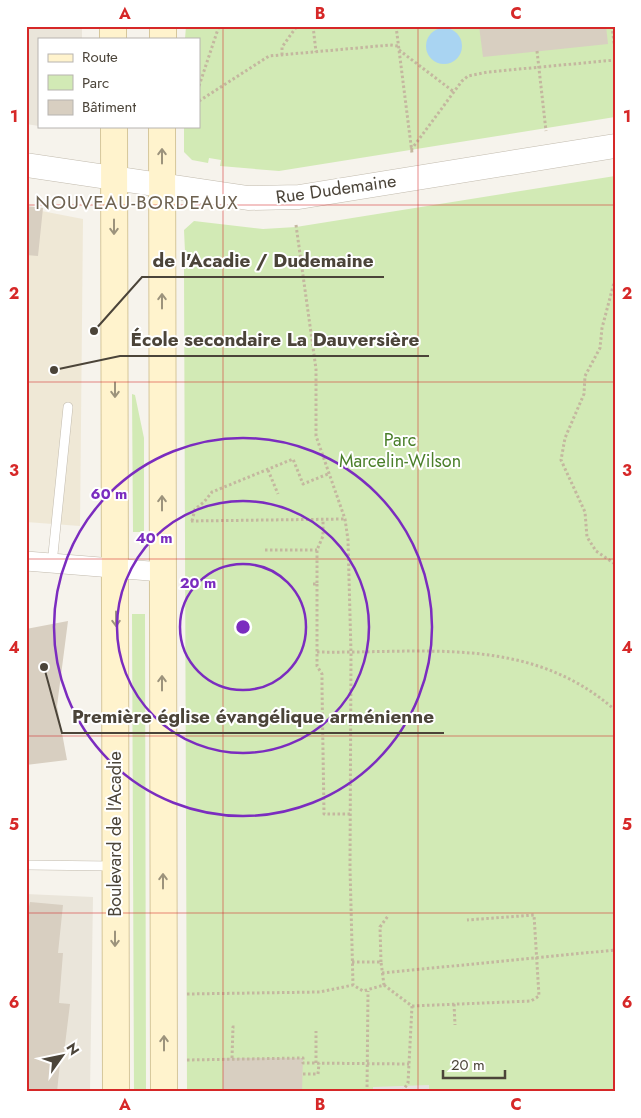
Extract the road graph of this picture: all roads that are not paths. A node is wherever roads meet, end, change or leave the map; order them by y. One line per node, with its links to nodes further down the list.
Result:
1 (114, 128): 5 (main road, Boulevard de l'Acadie)
2 (162, 128): 6 (main road, one-way to 2)
3 (615, 146): 6 (street, Rue Dudemaine)
4 (26, 165): 5 (street, Rue Dudemaine)
5 (113, 178): 6 (street, Rue Dudemaine); 10 (main road, Boulevard de l'Acadie, one-way to 10)
6 (162, 187): 11 (main road, one-way to 6)
7 (68, 407): 9 (lane)
8 (26, 561): 9 (street)
9 (52, 564): 10 (street)
10 (116, 570): 11 (street); 13 (main road, Boulevard de l'Acadie, one-way to 13)
11 (162, 572): 15 (main road, one-way to 11)
12 (26, 865): 13 (lane)
13 (114, 866): 14 (main road, Boulevard de l'Acadie, one-way to 14)
14 (116, 1092)
15 (164, 1092)

